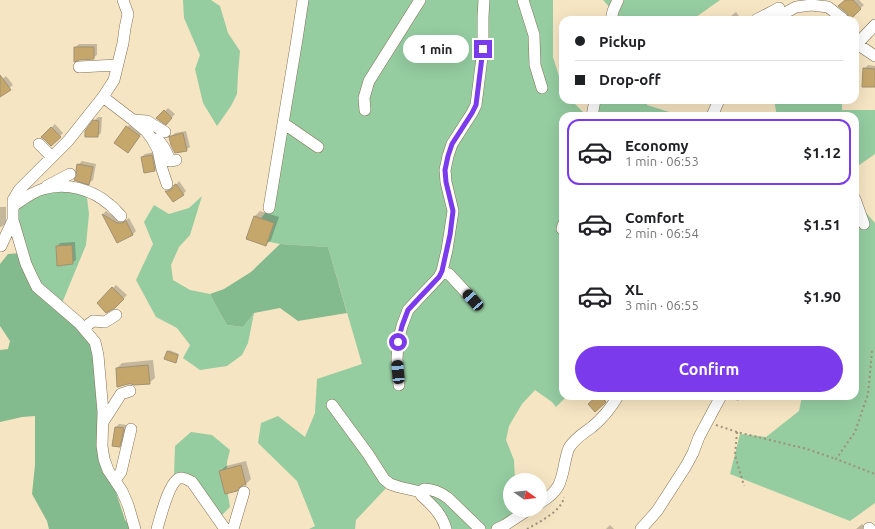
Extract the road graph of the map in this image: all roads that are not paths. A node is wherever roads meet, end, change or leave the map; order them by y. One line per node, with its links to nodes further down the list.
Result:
1 (123, 0): 16 (street)
2 (303, 0): 22 (street)
3 (420, 0): 20 (street)
4 (484, 0): 39 (street)
5 (523, 0): 18 (street)
6 (618, 0): 8 (street)
7 (796, 7): 9 (street); 10 (street); 11 (street)
8 (612, 16)
9 (763, 16)
10 (779, 16)
11 (839, 16)
12 (875, 25): 13 (street)
13 (859, 40)
14 (859, 45): 15 (street)
15 (875, 56)
16 (117, 65): 17 (street); 19 (street)
17 (80, 67)
18 (542, 88)
19 (103, 97): 21 (street); 27 (street)
20 (365, 110)
21 (133, 120): 23 (street); 24 (street)
22 (283, 123): 26 (street); 33 (street)
23 (146, 131): 28 (street); 30 (street)
24 (165, 132)
25 (39, 144): 27 (street)
26 (318, 147)
27 (52, 157): 32 (street)
28 (176, 160)
29 (70, 174): 31 (street)
30 (167, 184)
31 (42, 189): 32 (street); 35 (street)
32 (13, 206): 36 (street)
33 (269, 208)
34 (859, 210): 37 (street)
35 (121, 216)
36 (13, 220): 38 (street); 42 (street)
37 (864, 224)
38 (1, 246)
39 (442, 271): 40 (street); 43 (street)
40 (473, 300)
41 (116, 315): 42 (street)
42 (84, 328): 48 (street)
43 (399, 385)
44 (130, 391): 48 (street)
45 (615, 400): 53 (street)
46 (719, 400): 62 (street)
47 (332, 405): 52 (street)
48 (103, 422): 50 (street)
49 (131, 428): 50 (street)
50 (115, 480): 55 (street)
51 (244, 492): 58 (street)
52 (421, 492): 59 (street); 60 (street)
53 (547, 498)
54 (518, 517): 61 (street)
55 (135, 529)
56 (158, 529): 57 (street)
57 (225, 529)
58 (233, 529)
59 (446, 529)
60 (480, 529)
61 (497, 529)
62 (641, 529)

